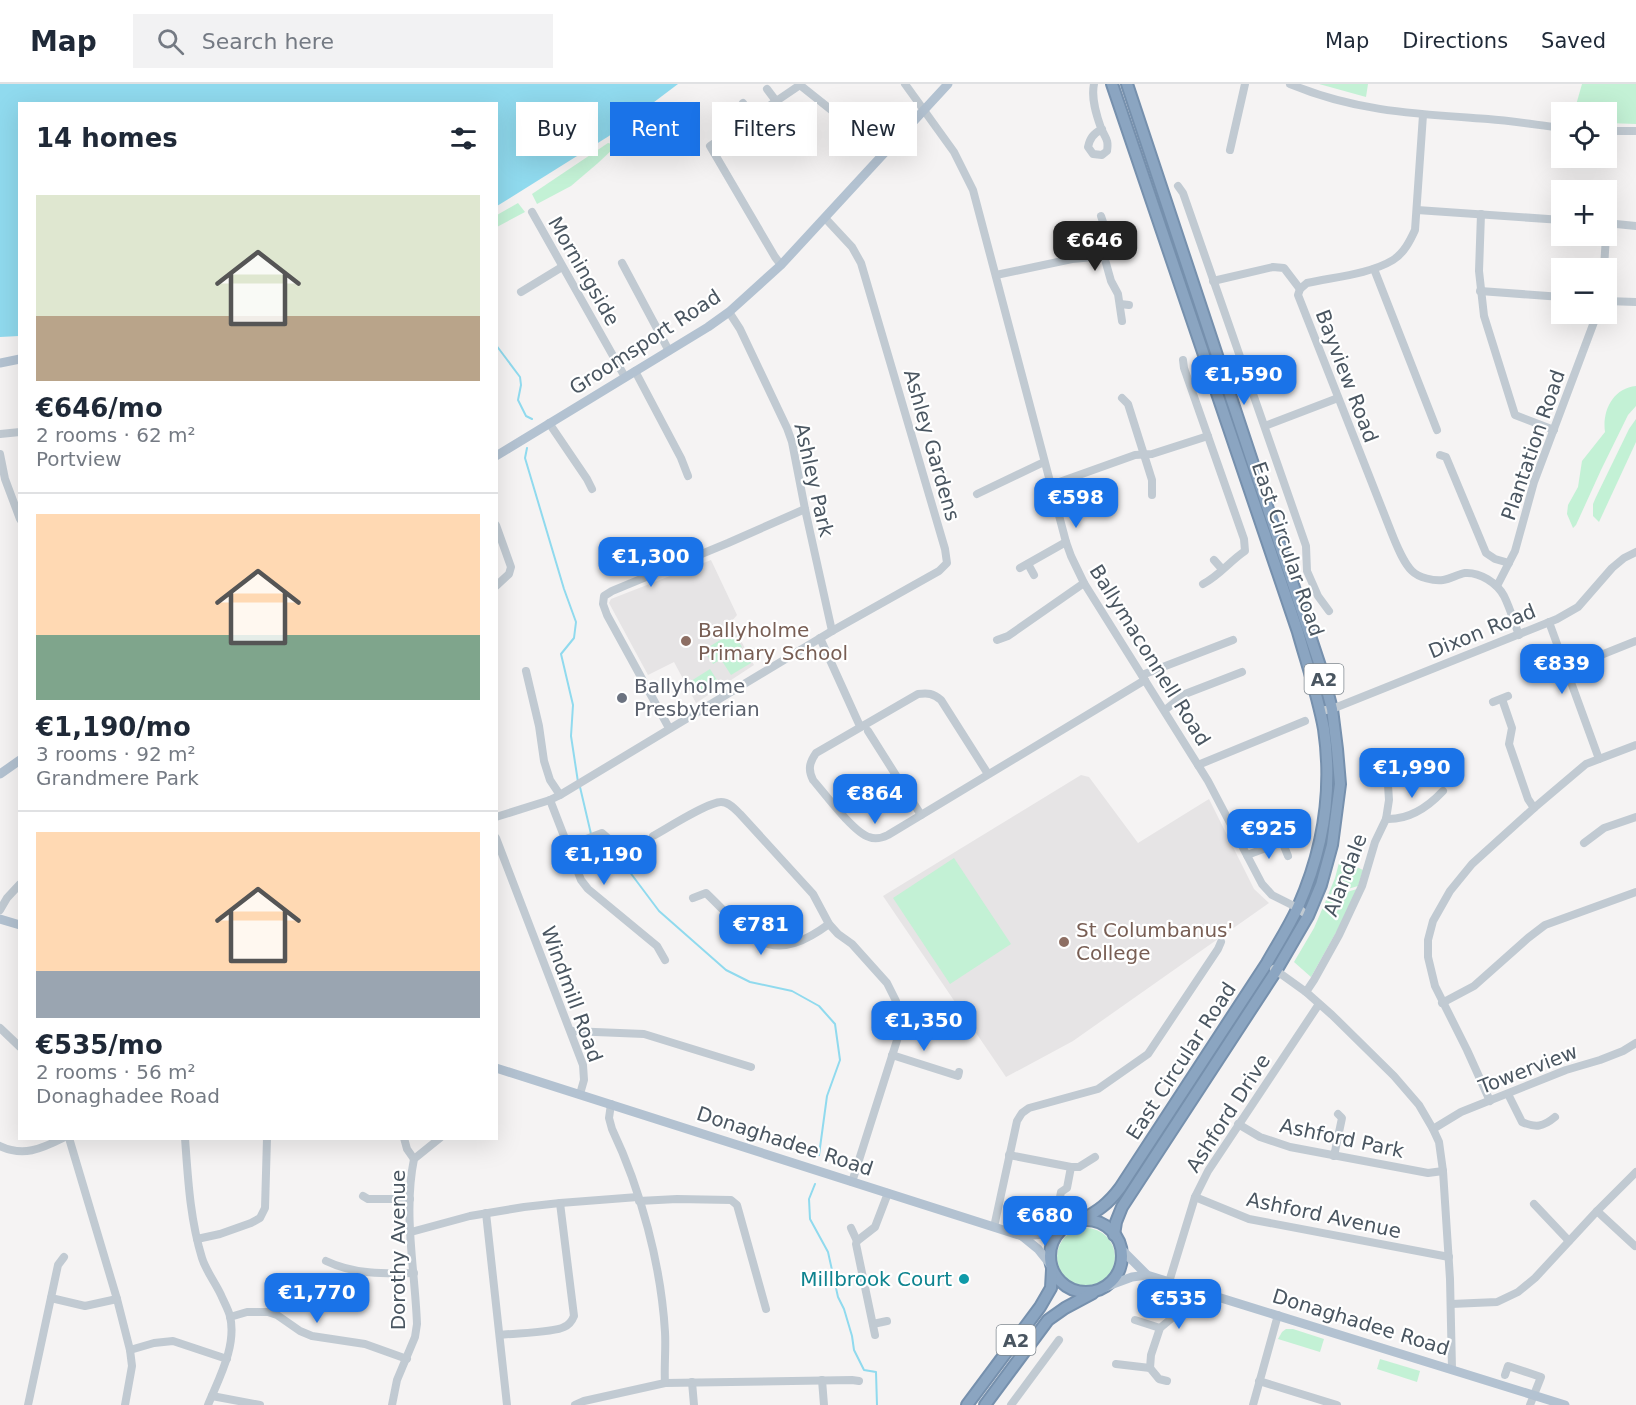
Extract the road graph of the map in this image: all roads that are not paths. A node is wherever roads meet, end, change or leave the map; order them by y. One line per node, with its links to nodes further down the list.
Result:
1 (905, 84): 12 (street, Ballymaconnell Road)
2 (948, 84): 12 (main road, Groomsport Road)
3 (1094, 84): 16 (street)
4 (1112, 84): 103 (highway, East Circular Road / A2)
5 (1126, 84): 103 (highway, East Circular Road / A2)
6 (1245, 84): 19 (street)
7 (1290, 84): 13 (street)
8 (800, 85): 10 (street); 11 (street)
9 (767, 89): 10 (street)
10 (776, 101)
11 (829, 108)
12 (924, 110): 14 (main road, Groomsport Road); 36 (street, Ballymaconnell Road)
13 (1423, 115): 15 (street); 23 (street, Bayview Road)
14 (917, 117)
15 (1551, 127)
16 (1102, 129)
17 (1617, 131): 18 (street)
18 (1636, 131)
19 (1230, 150)
20 (716, 156): 33 (street)
21 (880, 156): 27 (main road, Groomsport Road)
22 (1178, 186): 37 (street)
23 (1417, 210): 25 (street); 35 (street, Bayview Road)
24 (532, 212): 34 (street, Morningside)
25 (1481, 214): 28 (street); 39 (street)
26 (1101, 216): 31 (street)
27 (825, 218): 33 (main road, Groomsport Road); 91 (street, Ashley Gardens)
28 (1551, 219)
29 (1636, 226): 30 (street)
30 (1617, 228)
31 (1104, 256): 36 (street); 44 (street)
32 (622, 263): 49 (street)
33 (781, 265): 46 (main road, Groomsport Road)
34 (562, 267): 40 (street); 54 (street, Morningside)
35 (1374, 269): 38 (street, Bayview Road); 59 (street)
36 (996, 275): 68 (street, Ballymaconnell Road)
37 (1213, 280): 38 (street); 58 (street)
38 (1300, 289): 56 (street, Bayview Road)
39 (1480, 291): 41 (street); 60 (street)
40 (521, 292)
41 (1551, 296)
42 (1617, 301): 43 (street)
43 (1636, 302)
44 (1120, 304): 45 (street); 47 (street)
45 (1129, 305)
46 (729, 312): 49 (main road, Groomsport Road); 74 (street, Ashley Park)
47 (1122, 321)
48 (1593, 324): 60 (street, Plantation Road)
49 (669, 351): 53 (main road, Groomsport Road)
50 (18, 359): 52 (main road)
51 (1183, 360): 63 (street)
52 (0, 363)
53 (635, 371): 54 (main road, Groomsport Road); 69 (street)
54 (626, 377): 57 (main road, Groomsport Road)
55 (1122, 398): 65 (street)
56 (1338, 398): 58 (street); 88 (street, Bayview Road)
57 (549, 423): 66 (main road, Groomsport Road); 71 (street)
58 (1265, 426): 89 (street)
59 (1437, 430)
60 (1554, 430): 80 (street, Plantation Road)
61 (18, 432): 62 (street)
62 (0, 434)
63 (1208, 436): 65 (street); 83 (street)
64 (0, 454): 75 (street)
65 (1144, 454): 70 (street); 73 (street)
66 (498, 455)
67 (1440, 455): 80 (street)
68 (1044, 462): 70 (street, Ballymaconnell Road); 72 (street)
69 (688, 476)
70 (1051, 485): 77 (street, Ballymaconnell Road)
71 (592, 489)
72 (977, 495)
73 (1152, 495)
74 (805, 509): 91 (street, Ashley Park); 105 (street)
75 (18, 514)
76 (498, 531): 86 (street)
77 (1066, 542): 81 (street); 85 (street, Ballymaconnell Road)
78 (1636, 552): 90 (street, Dixon Road)
79 (1214, 560): 83 (street)
80 (1509, 563): 88 (street, Plantation Road)
81 (1028, 564): 82 (street); 84 (street)
82 (1020, 568)
83 (1222, 569): 87 (street)
84 (1034, 576)
85 (1084, 583): 94 (street); 100 (street, Ballymaconnell Road)
86 (498, 584)
87 (1203, 584)
88 (1497, 586): 92 (street)
89 (1328, 605)
90 (1549, 622): 92 (street, Dixon Road); 97 (street)
91 (831, 631): 93 (street)
92 (1519, 635): 103 (street, Dixon Road)
93 (820, 638): 105 (street); 106 (street)
94 (997, 640)
95 (1233, 640): 100 (street)
96 (1636, 641): 97 (street)
97 (1566, 669): 108 (street)
98 (526, 671): 115 (street)
99 (1242, 672): 102 (street)
100 (1144, 678): 102 (street, Ballymaconnell Road); 113 (street)
101 (1493, 702): 117 (street)
102 (1165, 710): 111 (street, Ballymaconnell Road)
103 (1326, 710): 134 (highway, East Circular Road / A2); 136 (highway, East Circular Road / A2)
104 (1305, 721): 111 (street)
105 (669, 728): 115 (street)
106 (865, 729): 113 (street); 118 (street); 118 (street)
107 (1636, 745): 108 (street)
108 (1599, 759): 117 (street)
109 (18, 761): 112 (main road)
110 (1379, 764): 121 (street, Alandale)
111 (1198, 765): 129 (street, Ballymaconnell Road)
112 (1, 771)
113 (988, 774): 118 (street)
114 (1443, 791): 121 (street)
115 (560, 795): 116 (street)
116 (550, 800): 119 (street); 127 (street)
117 (1534, 808): 145 (street)
118 (921, 815)
119 (498, 816)
120 (1636, 817): 126 (street)
121 (1386, 819): 144 (street, Alandale)
122 (1277, 829): 124 (street)
123 (653, 836): 139 (street)
124 (1282, 842): 129 (street); 130 (street)
125 (498, 843): 148 (street, Windmill Road)
126 (1584, 843)
127 (568, 846): 128 (street); 141 (street)
128 (626, 854)
129 (1247, 855): 134 (street, Ballymaconnell Road)
130 (1288, 855)
131 (18, 886): 135 (street)
132 (1636, 892): 145 (street)
133 (693, 898): 139 (street)
134 (1298, 908): 136 (street, Ballymaconnell Road); 142 (highway, East Circular Road / A2)
135 (0, 910)
136 (1308, 916): 143 (highway, East Circular Road / A2)
137 (0, 920): 138 (main road)
138 (18, 924)
139 (829, 924): 151 (street)
140 (1221, 942): 170 (street)
141 (665, 960)
142 (1267, 963): 143 (street); 188 (highway, East Circular Road / A2)
143 (1276, 971): 144 (street); 193 (highway, East Circular Road / A2)
144 (1306, 992): 146 (street)
145 (1443, 1003): 157 (street)
146 (1319, 1004): 161 (street, Ashford Drive); 162 (street)
147 (0, 1028): 150 (street)
148 (571, 1031): 152 (street); 155 (street, Windmill Road)
149 (1636, 1043): 156 (street, Towerview)
150 (18, 1045)
151 (891, 1054): 154 (street); 177 (street)
152 (751, 1067)
153 (498, 1069): 155 (main road, Donaghadee Road)
154 (959, 1072)
155 (580, 1094): 158 (main road, Donaghadee Road)
156 (1508, 1094): 157 (street, Towerview); 160 (street)
157 (1490, 1101): 162 (street, Towerview)
158 (611, 1104): 177 (main road, Donaghadee Road); 182 (street)
159 (1338, 1114): 171 (street)
160 (1555, 1117)
161 (1238, 1124): 171 (street, Ashford Park); 180 (street, Ashford Drive)
162 (1433, 1129): 175 (street)
163 (59, 1140): 169 (street)
164 (70, 1140): 210 (street)
165 (185, 1140): 195 (street)
166 (267, 1140): 195 (street)
167 (405, 1140): 173 (street)
168 (438, 1140): 173 (street, Dorothy Avenue)
169 (0, 1146)
170 (1010, 1155): 174 (street); 189 (street)
171 (1334, 1156): 175 (street, Ashford Park)
172 (1095, 1157): 174 (street)
173 (414, 1159): 181 (street, Dorothy Avenue)
174 (1071, 1167): 185 (street)
175 (1443, 1171): 201 (street)
176 (1636, 1172): 186 (street)
177 (852, 1182): 178 (main road, Donaghadee Road)
178 (888, 1193): 189 (main road, Donaghadee Road); 196 (street)
179 (363, 1196): 181 (street)
180 (1195, 1197): 201 (street, Ashford Avenue); 206 (street, Ashford Drive)
181 (410, 1199): 192 (street, Dorothy Avenue)
182 (639, 1199): 183 (street); 212 (street); 234 (street)
183 (560, 1203): 187 (street); 219 (street)
184 (1534, 1204): 197 (street)
185 (1066, 1211)
186 (1597, 1211): 197 (street); 198 (street)
187 (486, 1213): 192 (street); 219 (street)
188 (1081, 1220): 191 (highway, A2); 193 (highway)
189 (994, 1227): 194 (main road, Donaghadee Road)
190 (851, 1228): 196 (street)
191 (1062, 1228): 194 (main road, Donaghadee Road); 203 (highway, A2)
192 (411, 1232): 204 (street, Dorothy Avenue)
193 (1114, 1235): 199 (highway)
194 (1022, 1236): 203 (main road)
195 (197, 1239): 214 (street)
196 (857, 1241): 217 (street)
197 (1569, 1241): 211 (street)
198 (1635, 1245)
199 (1122, 1250): 205 (main road, Donaghadee Road); 208 (highway, A2)
200 (64, 1257): 209 (street)
201 (1449, 1257): 211 (street)
202 (326, 1261): 204 (street)
203 (1051, 1266): 208 (highway); 247 (highway, A2)
204 (414, 1273): 224 (street, Dorothy Avenue)
205 (1147, 1275): 206 (main road, Donaghadee Road); 208 (main road)
206 (1169, 1282): 207 (main road, Donaghadee Road)
207 (1182, 1285): 213 (main road, Donaghadee Road); 218 (street)
208 (1101, 1289): 248 (highway, A2)
209 (51, 1298): 210 (street); 238 (street)
210 (117, 1299): 222 (street)
211 (1451, 1304): 227 (street)
212 (766, 1309)
213 (1278, 1316): 227 (main road, Donaghadee Road); 233 (street)
214 (230, 1317): 223 (street); 224 (street)
215 (1135, 1320): 218 (street)
216 (887, 1321): 217 (street)
217 (873, 1324): 220 (street)
218 (1160, 1328): 226 (street)
219 (500, 1335): 243 (street)
220 (876, 1335)
221 (1059, 1340): 249 (street)
222 (130, 1350): 223 (street); 239 (street)
223 (227, 1359): 235 (street)
224 (407, 1359): 242 (street, Dorothy Avenue)
225 (1116, 1364): 226 (street)
226 (1150, 1368): 231 (street)
227 (1452, 1369): 236 (main road, Donaghadee Road)
228 (1505, 1375): 236 (street)
229 (822, 1380): 230 (street); 232 (street); 246 (street)
230 (859, 1381)
231 (1167, 1381)
232 (692, 1382): 234 (street); 245 (street)
233 (1259, 1382): 237 (street); 250 (street)
234 (665, 1383): 244 (street)
235 (212, 1396): 240 (street); 241 (street)
236 (1531, 1400): 252 (main road, Donaghadee Road)
237 (1324, 1403): 251 (street)
238 (27, 1405)
239 (125, 1405)
240 (208, 1405)
241 (260, 1405)
242 (392, 1405)
243 (507, 1405)
244 (575, 1405)
245 (694, 1405)
246 (824, 1405)
247 (967, 1405)
248 (985, 1405)
249 (1011, 1405)
250 (1253, 1405)
251 (1337, 1405)
252 (1565, 1405)

